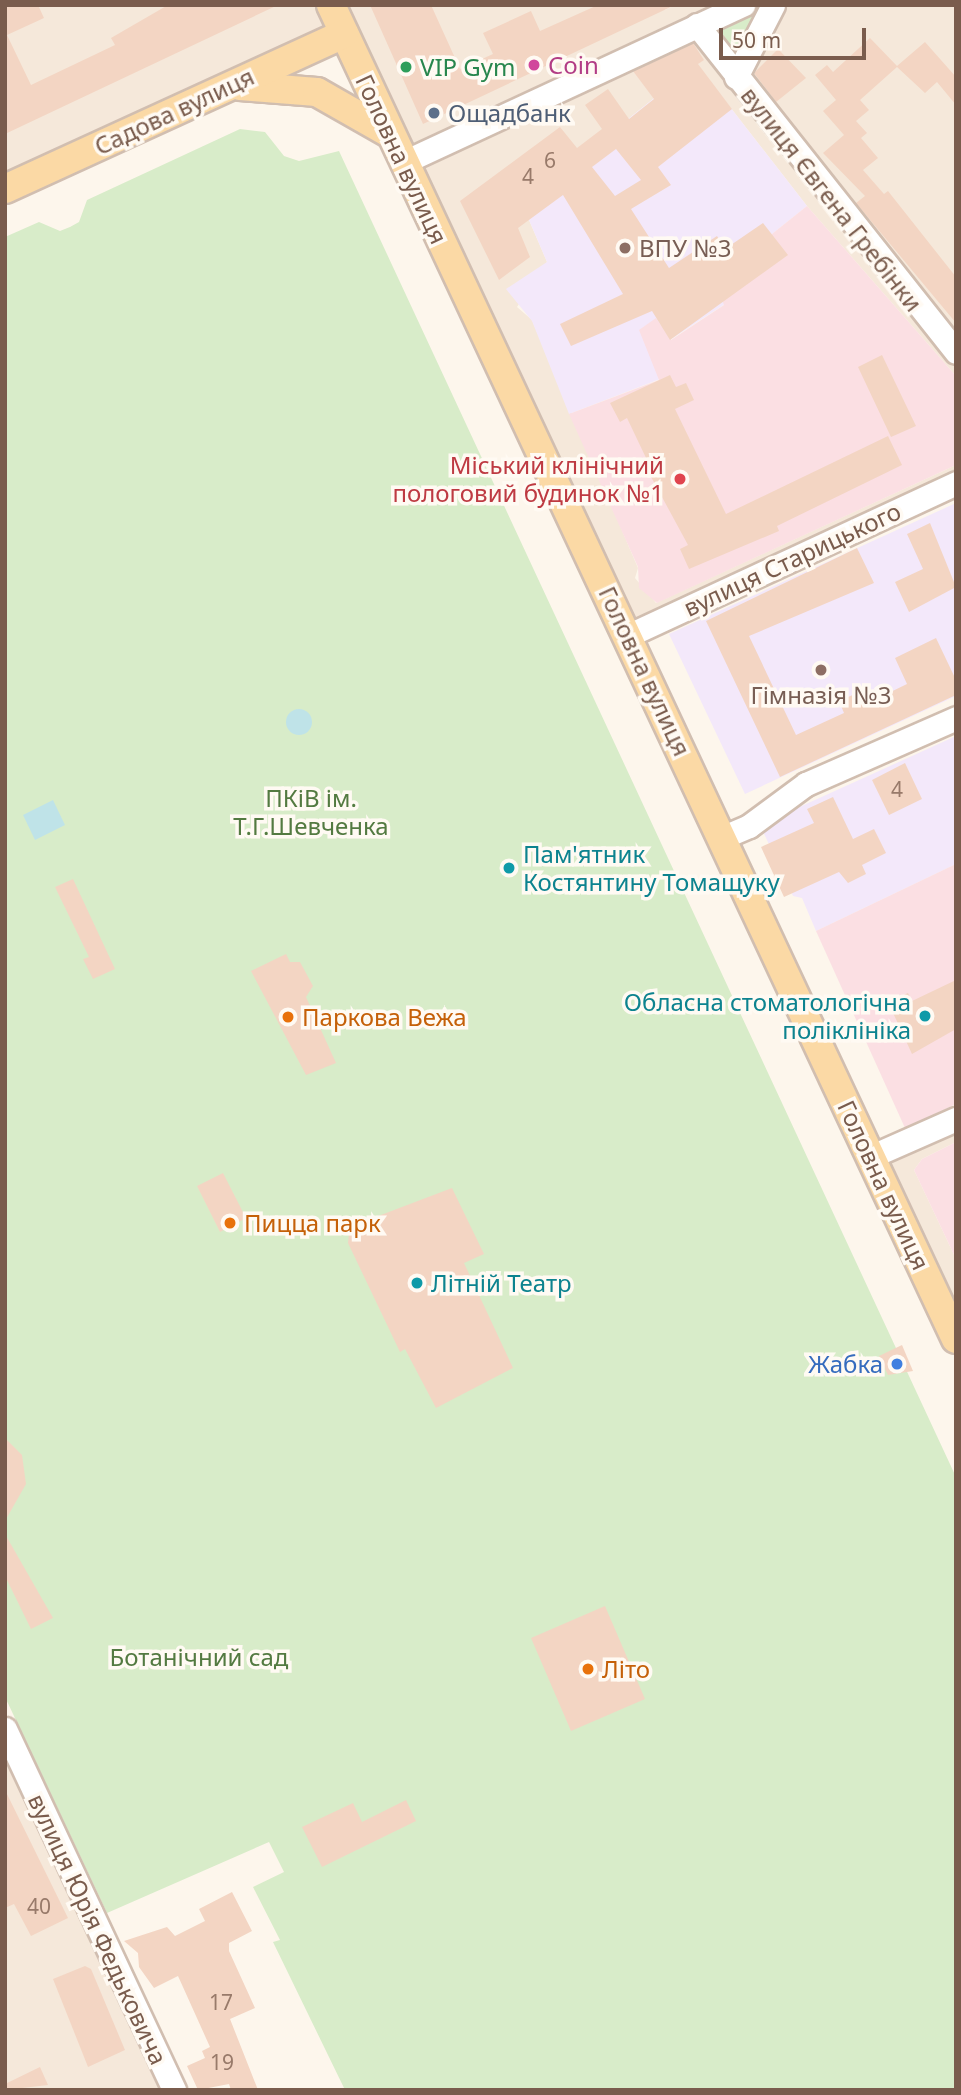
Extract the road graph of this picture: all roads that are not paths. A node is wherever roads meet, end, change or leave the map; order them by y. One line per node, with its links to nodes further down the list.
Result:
1 (331, 5): 5 (main road, Головна вулиця)
2 (743, 5): 4 (street)
3 (774, 5): 6 (street)
4 (696, 26): 6 (street, вулиця Євгена Гребінки); 10 (street)
5 (348, 43): 7 (main road, Садова вулиця); 8 (main road); 9 (main road, Головна вулиця)
6 (736, 77): 12 (street, вулиця Євгена Гребінки)
7 (227, 87): 8 (main road); 11 (main road, Садова вулиця)
8 (317, 92): 9 (main road)
9 (389, 133): 10 (main road, Головна вулиця)
10 (404, 162): 14 (main road, Головна вулиця)
11 (5, 189)
12 (956, 352)
13 (956, 483): 14 (street, вулиця Старицького)
14 (629, 635): 16 (main road, Головна вулиця)
15 (956, 718): 16 (street)
16 (721, 838): 18 (main road, Головна вулиця)
17 (956, 1119): 18 (street)
18 (872, 1156): 19 (main road, Головна вулиця)
19 (956, 1339)
20 (5, 1729): 21 (street, вулиця Юрія Федьковича)
21 (174, 2090)

